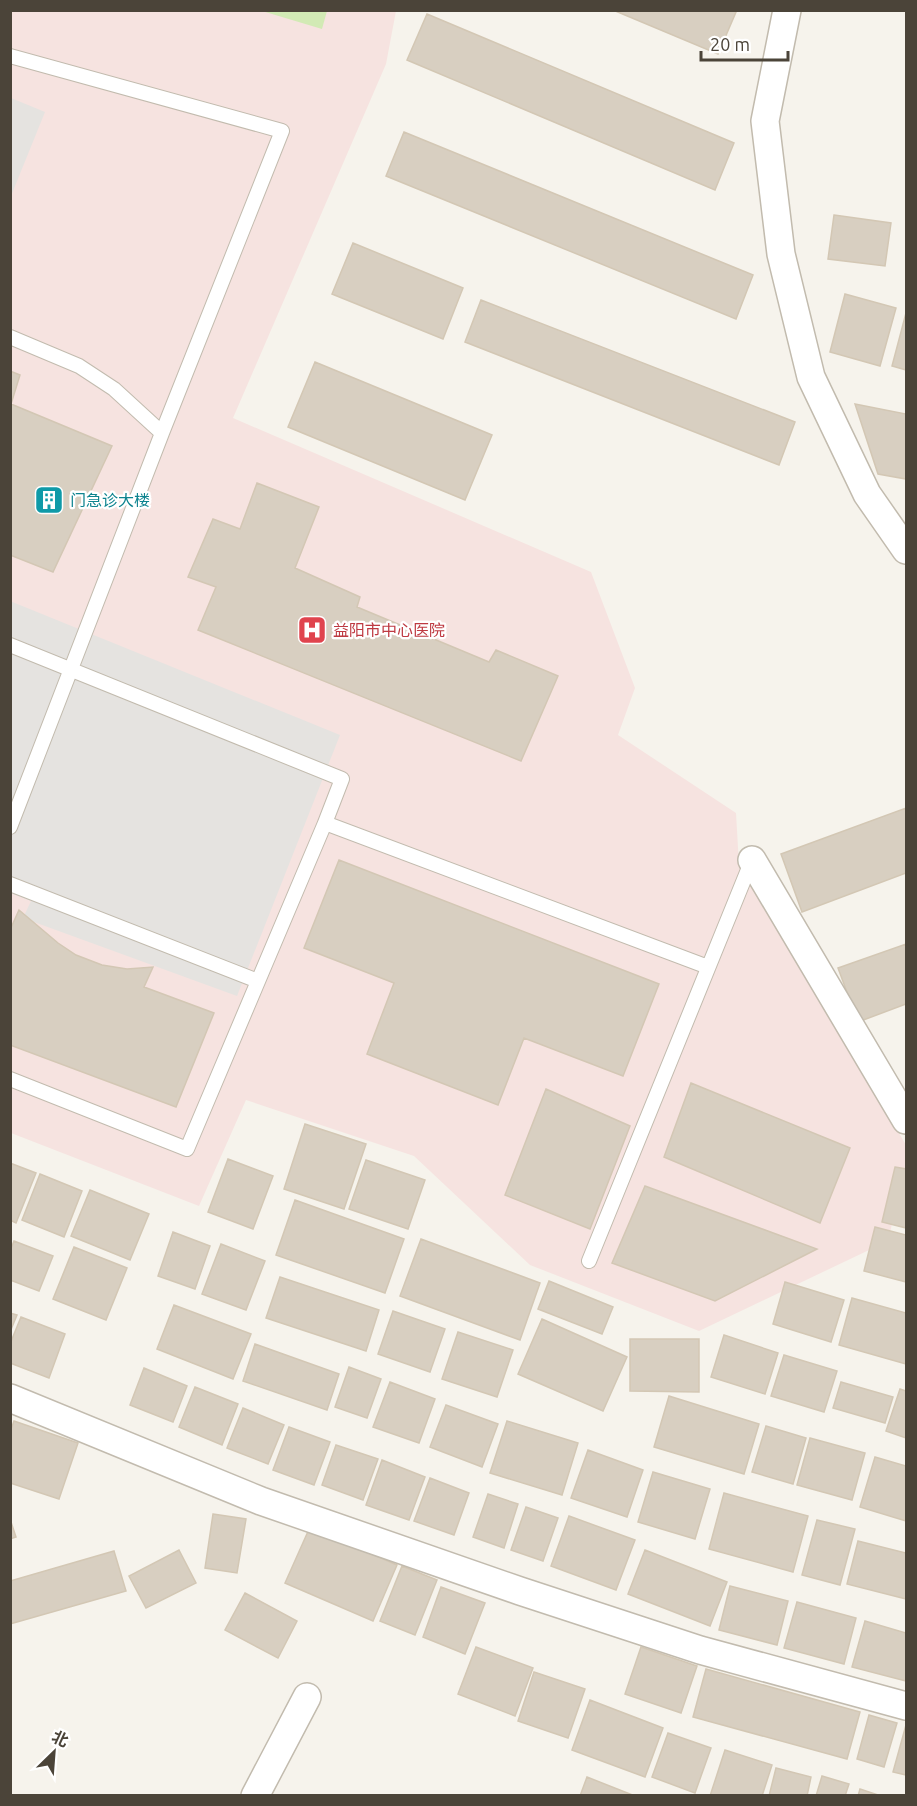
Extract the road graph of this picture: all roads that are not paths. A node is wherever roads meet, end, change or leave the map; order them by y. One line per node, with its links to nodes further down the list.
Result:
1 (787, 10): 5 (street)
2 (10, 57): 4 (lane)
3 (10, 337): 4 (lane)
4 (162, 433): 7 (lane)
5 (906, 550)
6 (10, 645): 7 (lane)
7 (71, 668): 8 (lane); 9 (lane)
8 (325, 823): 12 (lane); 13 (lane)
9 (10, 827)
10 (752, 860): 12 (lane); 15 (street)
11 (10, 884): 13 (lane)
12 (708, 968): 16 (lane)
13 (258, 981): 14 (lane)
14 (10, 1078)
15 (906, 1120)
16 (589, 1261)
17 (10, 1398): 19 (street)
18 (307, 1697): 20 (street)
19 (906, 1706)
20 (255, 1796)

